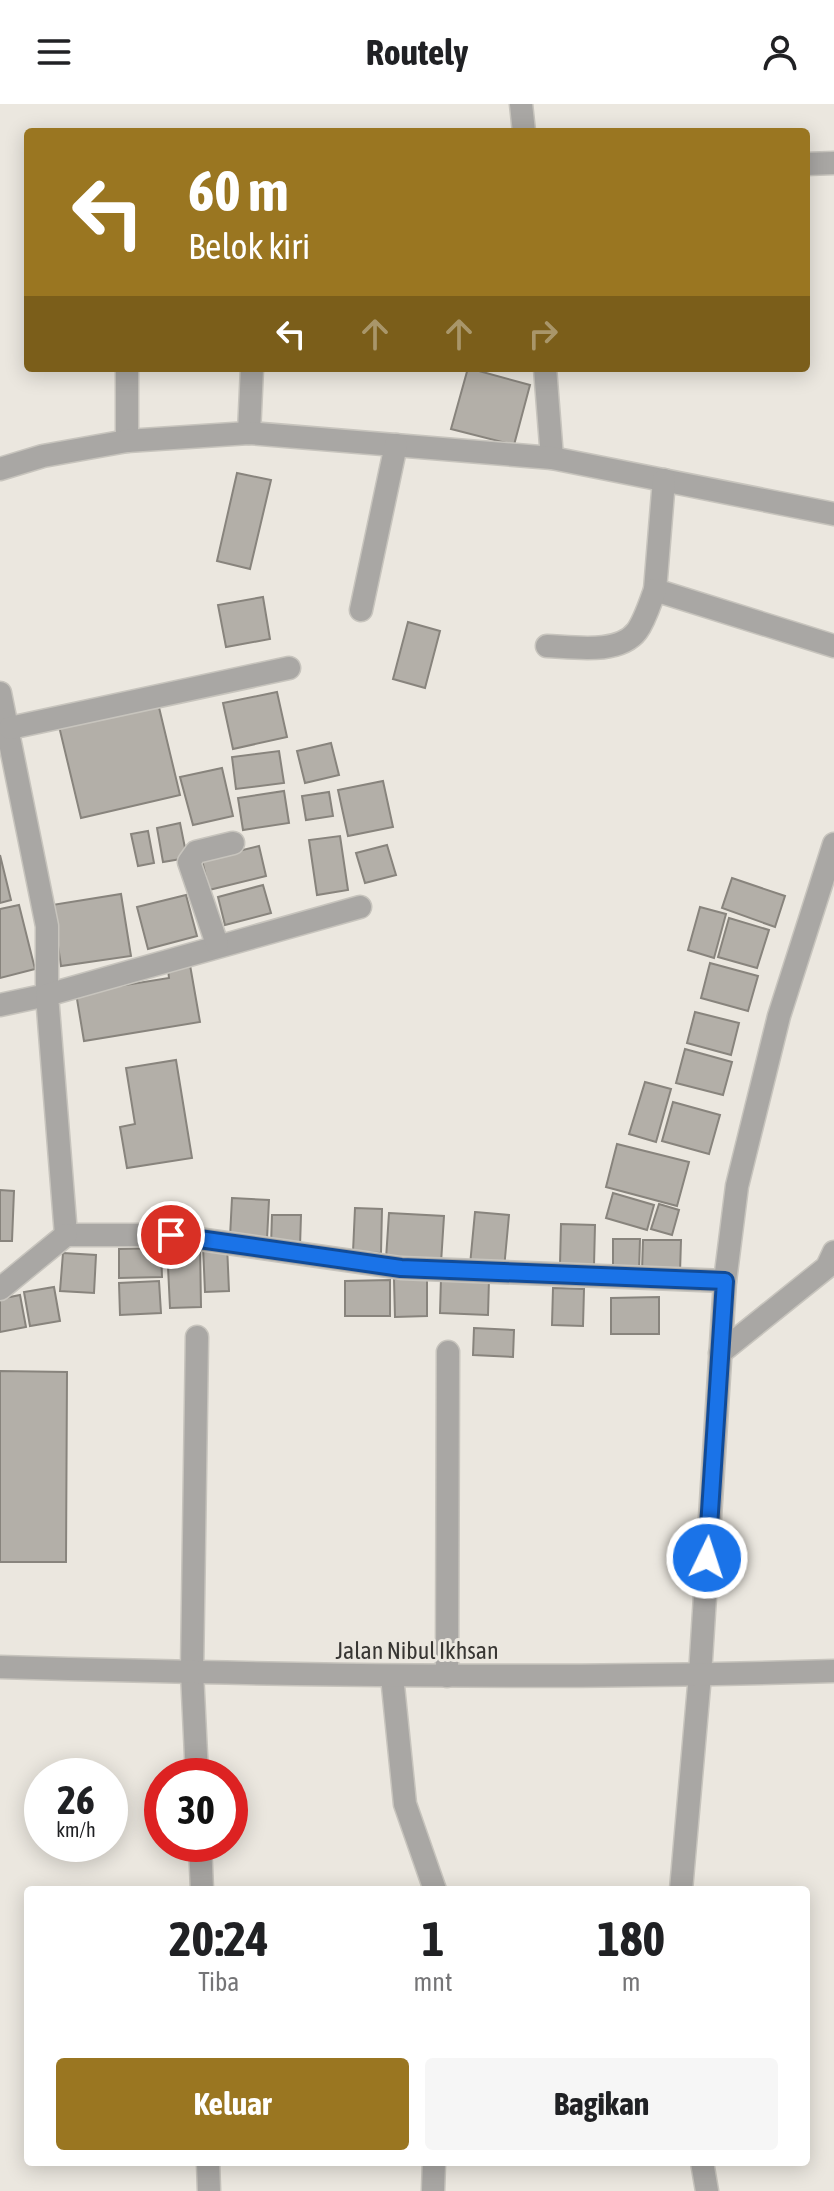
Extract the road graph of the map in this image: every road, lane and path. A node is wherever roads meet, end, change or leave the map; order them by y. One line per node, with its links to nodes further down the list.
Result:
1 (521, 104): 2 (street)
2 (524, 128)
3 (834, 163): 4 (street)
4 (810, 164)
5 (127, 372): 9 (street)
6 (252, 372): 8 (street)
7 (545, 372): 11 (street)
8 (249, 433): 9 (street); 10 (street)
9 (127, 441): 12 (street)
10 (396, 445): 11 (street); 16 (street)
11 (552, 458): 13 (street)
12 (0, 469)
13 (664, 480): 14 (street); 15 (street)
14 (834, 514)
15 (655, 590): 17 (street); 18 (street)
16 (361, 610)
17 (547, 646)
18 (834, 646)
19 (289, 668): 21 (street)
20 (0, 693): 21 (street)
21 (10, 728): 26 (street)
22 (233, 843): 25 (street)
23 (834, 844): 30 (street)
24 (360, 907): 25 (street)
25 (217, 944): 26 (street)
26 (47, 995): 27 (street); 28 (street)
27 (0, 1005)
28 (66, 1235): 30 (street); 31 (street)
29 (834, 1252): 34 (street)
30 (725, 1281): 34 (street)
31 (0, 1289)
32 (197, 1337): 37 (street)
33 (448, 1352): 40 (street)
34 (720, 1353): 38 (street)
35 (0, 1667): 37 (street, Jalan Nibul Ikhsan)
36 (834, 1671): 38 (street, Jalan Nibul Ikhsan)
37 (192, 1672): 39 (street, Jalan Nibul Ikhsan); 41 (street)
38 (700, 1675): 40 (street, Jalan Nibul Ikhsan); 45 (street)
39 (392, 1676): 40 (street, Jalan Nibul Ikhsan); 44 (street)
40 (447, 1676)
41 (196, 1758)
42 (201, 1862): 43 (street)
43 (202, 1886)
44 (434, 1886)
45 (681, 1886)
46 (208, 2166): 49 (street)
47 (434, 2166): 50 (street)
48 (703, 2166): 51 (street)
49 (209, 2191)
50 (433, 2191)
51 (707, 2191)

